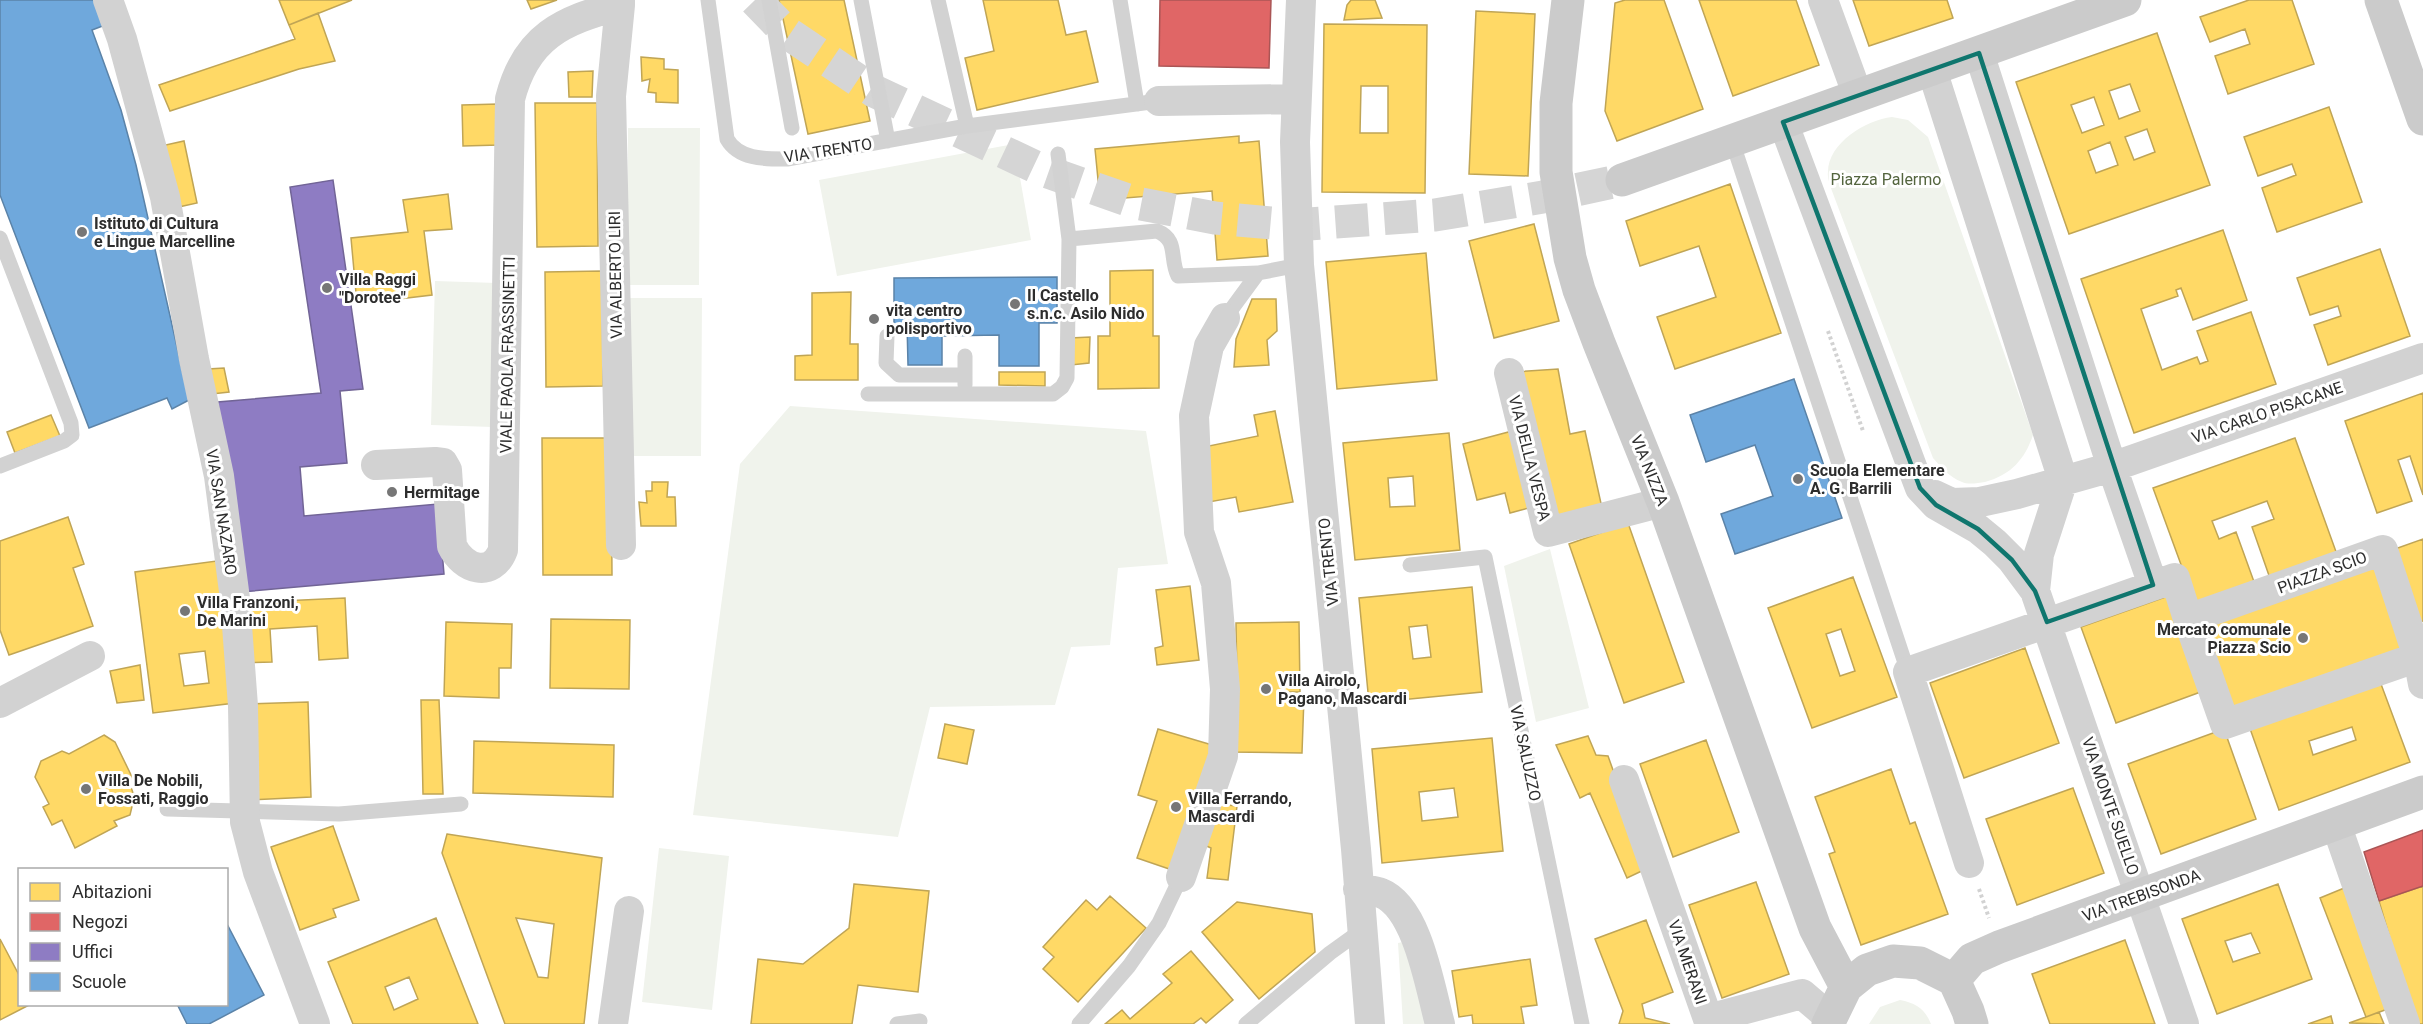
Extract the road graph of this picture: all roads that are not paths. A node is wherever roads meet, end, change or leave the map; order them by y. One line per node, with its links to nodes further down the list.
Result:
1 (108, 0): 58 (street, VIA SAN NAZARO)
2 (708, 0): 22 (lane, VIA TRENTO)
3 (769, 0): 21 (lane, VIA TRENTO)
4 (861, 0): 22 (lane)
5 (938, 0): 20 (lane)
6 (1120, 0): 17 (lane)
7 (1301, 0): 16 (street, VIA TRENTO)
8 (1568, 0): 43 (street, VIA NIZZA)
9 (1823, 0): 15 (street)
10 (2125, 0): 13 (street)
11 (2381, 0): 18 (street)
12 (620, 3): 38 (street, VIALE PAOLA FRASSINETTI); 44 (street, VIA ALBERTO LIRI)
13 (1979, 53): 14 (street); 40 (street)
14 (1932, 70): 15 (street); 41 (street)
15 (1858, 96): 19 (street)
16 (1296, 99): 17 (street, VIA TRENTO); 28 (street, VIA TRENTO)
17 (1148, 103): 20 (lane, VIA TRENTO)
18 (2423, 119)
19 (1783, 122): 23 (street); 42 (street)
20 (967, 126): 22 (lane, VIA TRENTO)
21 (792, 128)
22 (888, 141)
23 (1732, 141): 25 (street); 52 (lane)
24 (1058, 154): 27 (lane)
25 (1622, 180)
26 (0, 238): 39 (lane)
27 (1069, 239): 29 (lane); 37 (lane)
28 (1299, 265): 29 (lane); 62 (street, VIA TRENTO)
29 (1258, 273): 30 (lane)
30 (1225, 318): 61 (street)
31 (887, 336): 35 (lane)
32 (965, 356): 35 (lane)
33 (2423, 358): 40 (street, VIA CARLO PISACANE)
34 (1509, 373): 43 (street, VIA DELLA VESPA)
35 (965, 375): 37 (lane)
36 (868, 394): 37 (lane)
37 (965, 394)
38 (376, 465)
39 (0, 466)
40 (2112, 467): 41 (street); 46 (street)
41 (2062, 480): 42 (street); 47 (street)
42 (1920, 488): 47 (street)
43 (1663, 502): 67 (street, VIA NIZZA)
44 (621, 544)
45 (1410, 565): 76 (lane, VIA SALUZZO)
46 (2153, 585): 48 (street, PIAZZA SCIO); 49 (street)
47 (2035, 591): 49 (street)
48 (2188, 619): 51 (street, PIAZZA SCIO); 51 (street, PIAZZA SCIO)
49 (2047, 622): 52 (street); 63 (street, VIA MONTE SUELLO)
50 (90, 656): 53 (street)
51 (2421, 670)
52 (1908, 672): 60 (street)
53 (0, 703)
54 (1624, 780): 67 (street, VIA MERANI)
55 (2423, 792): 59 (street, VIA TREBISONDA)
56 (461, 804): 58 (lane)
57 (167, 809): 58 (lane)
58 (244, 810): 69 (street, VIA SAN NAZARO)
59 (2336, 824): 63 (street, VIA TREBISONDA); 79 (street)
60 (1969, 863)
61 (1182, 877): 72 (lane)
62 (1358, 889): 65 (street, VIA TRENTO); 75 (street)
63 (2142, 895): 66 (street, VIA TREBISONDA); 78 (street, VIA MONTE SUELLO)
64 (629, 911): 70 (street)
65 (1362, 930): 73 (lane); 74 (street, VIA TRENTO)
66 (1954, 980): 67 (street); 77 (street)
67 (1827, 1015)
68 (920, 1022): 71 (lane)
69 (315, 1024)
70 (613, 1024)
71 (897, 1024)
72 (1079, 1024)
73 (1246, 1024)
74 (1370, 1024)
75 (1440, 1024)
76 (1582, 1024)
77 (1972, 1024)
78 (2184, 1024)
79 (2405, 1024)

